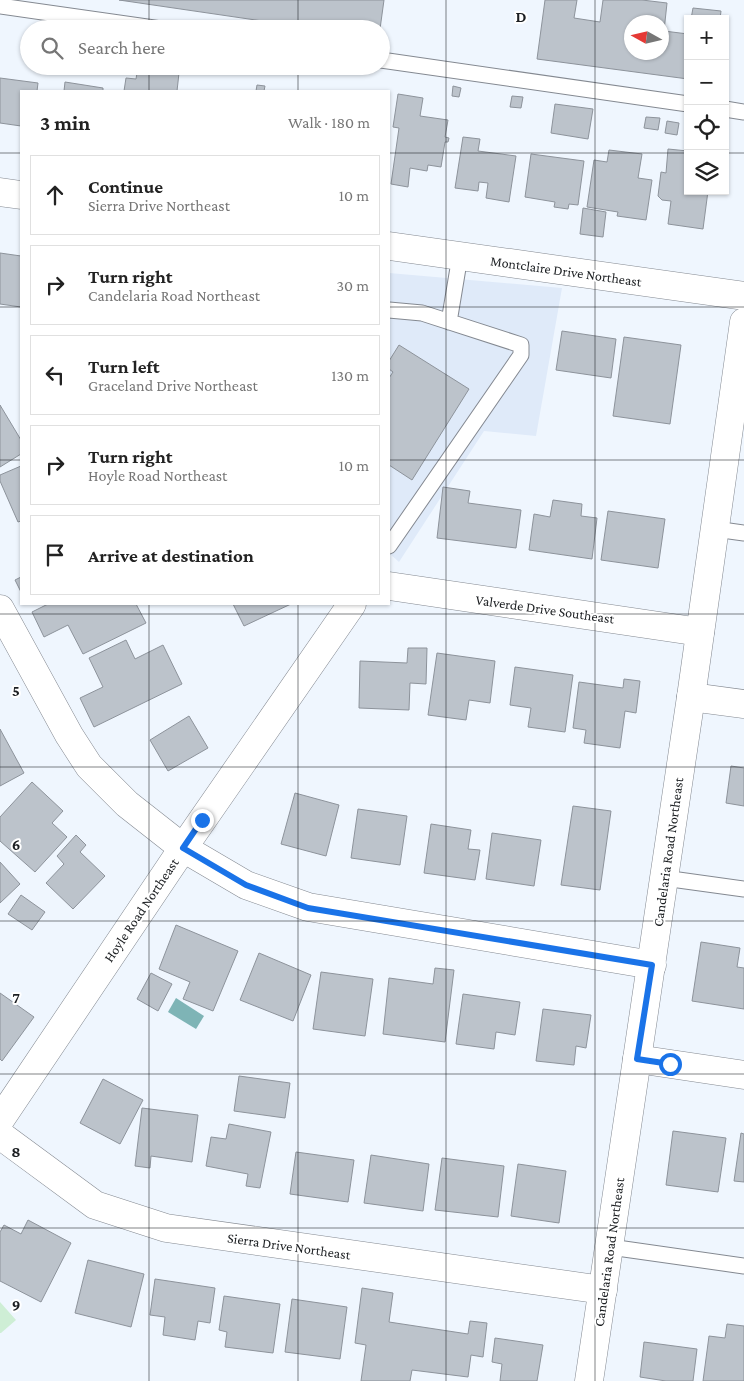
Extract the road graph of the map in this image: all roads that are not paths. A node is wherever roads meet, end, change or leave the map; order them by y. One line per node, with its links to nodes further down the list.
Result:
1 (0, 6): 2 (lane)
2 (98, 20)
3 (390, 61): 4 (lane)
4 (684, 103)
5 (729, 110): 6 (lane)
6 (744, 112)
7 (0, 192): 8 (street)
8 (20, 195)
9 (390, 246): 10 (street, Montclaire Drive Northeast)
10 (460, 256): 11 (street, Montclaire Drive Northeast); 13 (lane)
11 (744, 296)
12 (390, 310): 13 (lane)
13 (448, 322): 17 (lane)
14 (743, 336): 15 (street, Candelaria Road Northeast)
15 (715, 529): 16 (lane); 21 (street, Candelaria Road Northeast)
16 (744, 533)
17 (390, 545)
18 (390, 586): 21 (street, Valverde Drive Southeast)
19 (351, 605): 24 (street, Hoyle Road Northeast)
20 (0, 609): 24 (street)
21 (700, 632): 22 (street, Candelaria Road Northeast)
22 (691, 697): 23 (street); 25 (street, Candelaria Road Northeast)
23 (744, 704)
24 (183, 848): 27 (street); 30 (street, Hoyle Road Northeast)
25 (664, 878): 26 (lane); 27 (street, Candelaria Road Northeast)
26 (744, 889)
27 (652, 965): 28 (street, Candelaria Road Northeast)
28 (637, 1059): 29 (street); 32 (street, Candelaria Road Northeast)
29 (744, 1075)
30 (0, 1120)
31 (0, 1135): 34 (street, Sierra Drive Northeast)
32 (610, 1247): 33 (lane); 34 (street, Candelaria Road Northeast)
33 (744, 1266)
34 (603, 1290): 35 (street, Candelaria Road Northeast)
35 (590, 1381)

